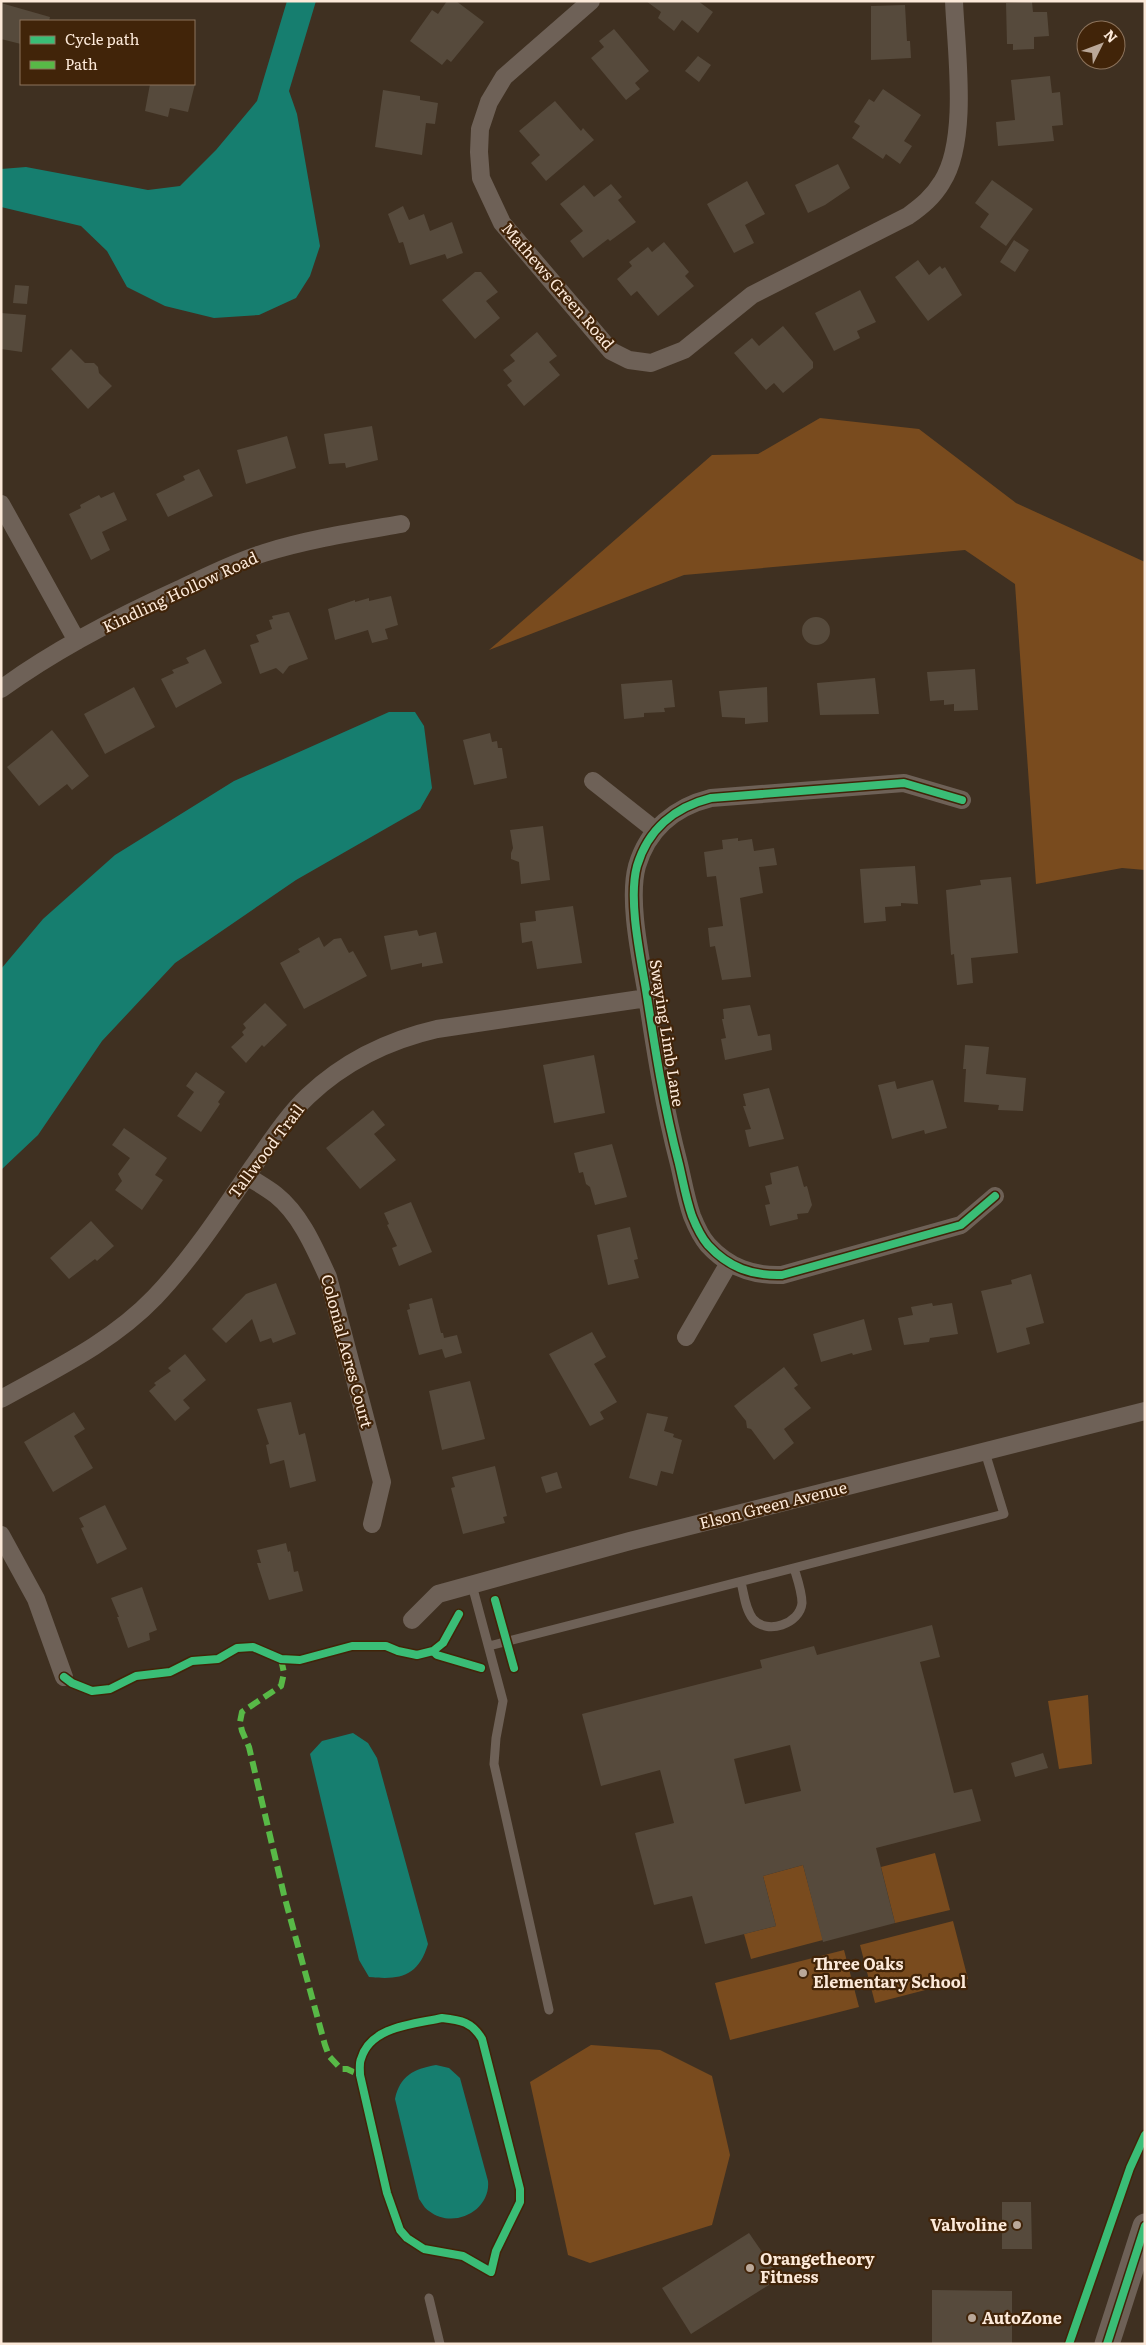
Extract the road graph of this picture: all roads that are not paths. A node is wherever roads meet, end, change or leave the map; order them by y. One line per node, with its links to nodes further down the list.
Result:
1 (591, 1): 2 (street, Mathews Green Road)
2 (954, 1)
3 (1, 504): 5 (street)
4 (401, 524): 5 (street, Kindling Hollow Road)
5 (77, 641): 6 (street, Kindling Hollow Road)
6 (1, 689)
7 (593, 781): 9 (street)
8 (962, 800): 9 (street, Swaying Limb Lane)
9 (655, 830): 10 (street, Swaying Limb Lane)
10 (647, 998): 11 (street, Tallwood Trail); 13 (street, Swaying Limb Lane)
11 (247, 1176): 15 (street, Tallwood Trail); 18 (street, Colonial Acres Court)
12 (995, 1196): 13 (street, Swaying Limb Lane)
13 (729, 1264): 14 (street)
14 (686, 1337)
15 (1, 1399)
16 (1145, 1411): 17 (street, Elson Green Avenue)
17 (985, 1452): 20 (lane); 22 (street, Elson Green Avenue)
18 (372, 1524)
19 (1, 1535): 25 (street)
20 (794, 1568): 21 (lane); 21 (lane)
21 (741, 1582): 24 (lane)
22 (472, 1585): 23 (street, Elson Green Avenue); 24 (lane)
23 (412, 1620)
24 (489, 1646): 26 (lane)
25 (64, 1677)
26 (549, 2010)
27 (1145, 2226): 30 (main road)
28 (429, 2298): 29 (lane)
29 (440, 2344)
30 (1107, 2344)

